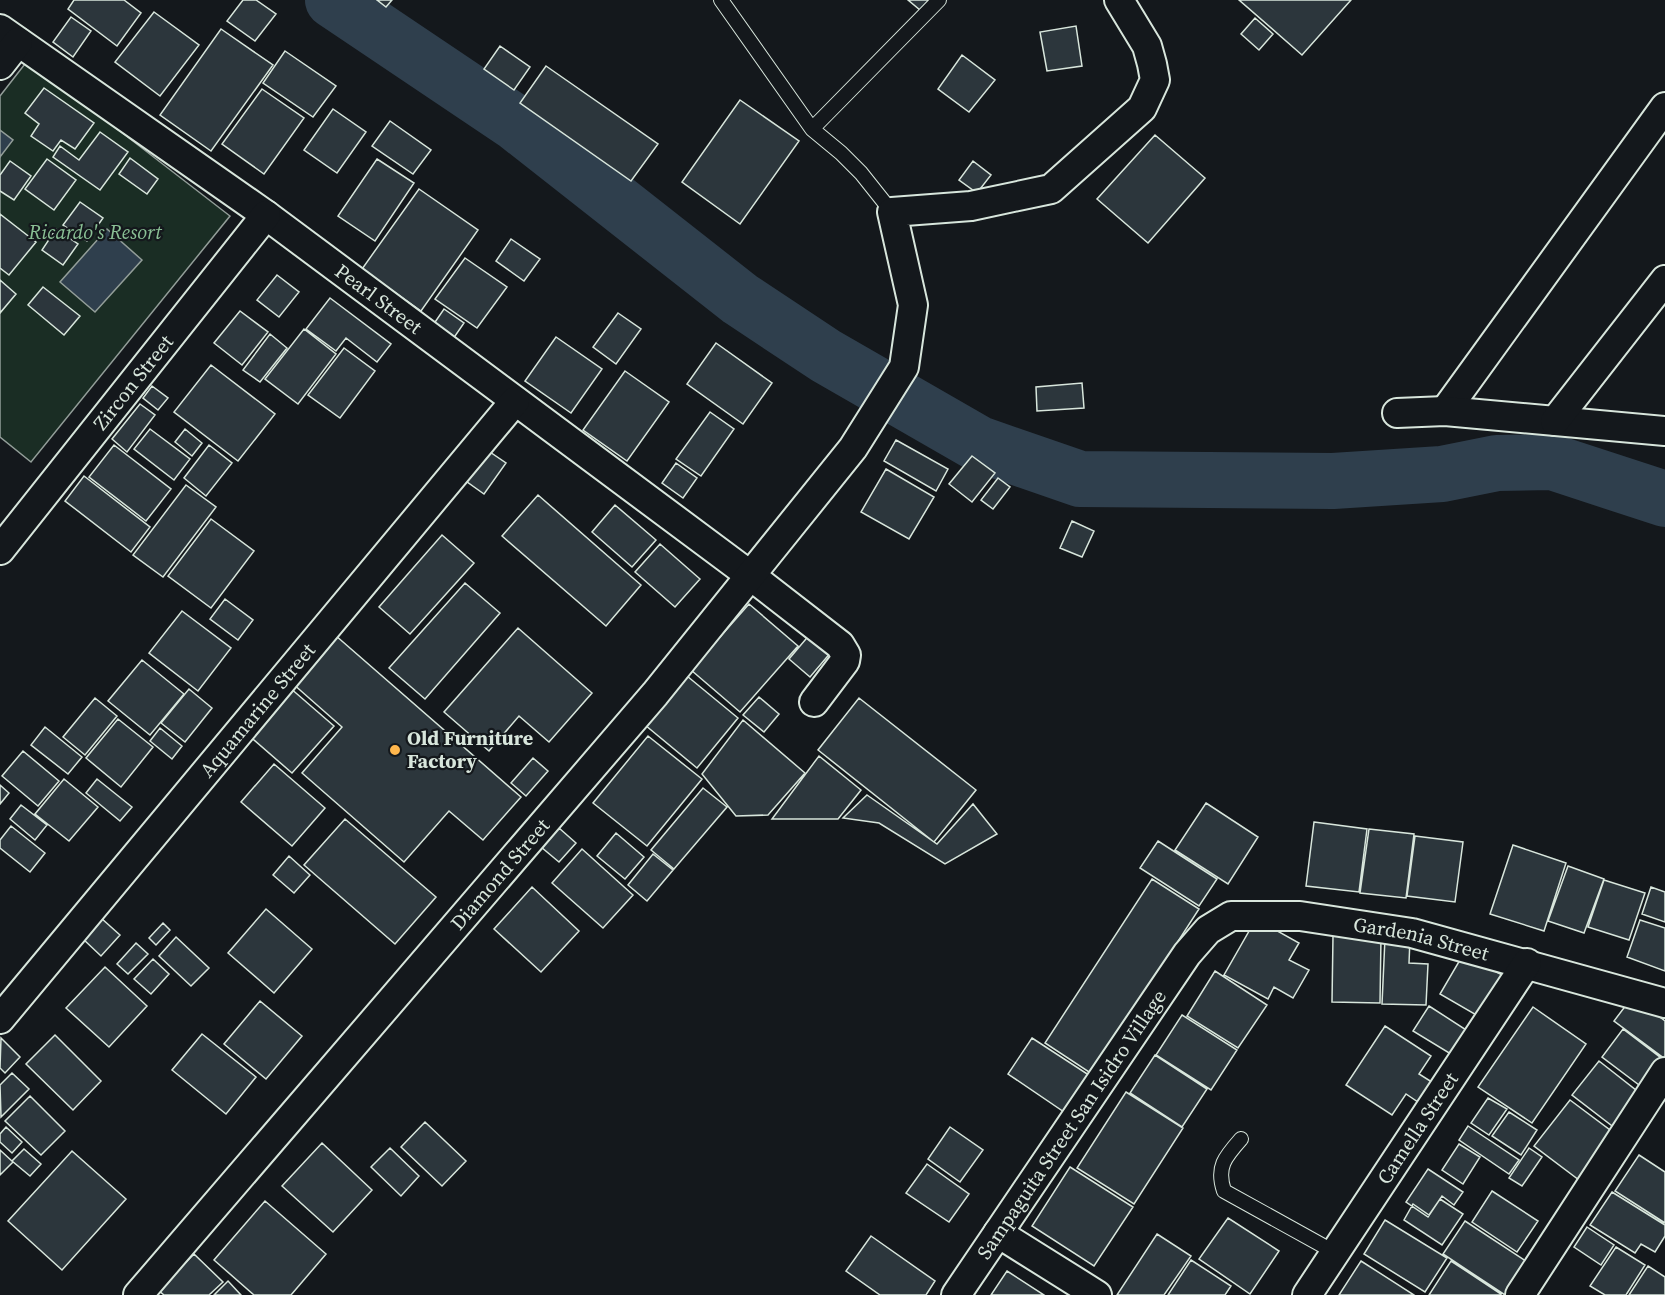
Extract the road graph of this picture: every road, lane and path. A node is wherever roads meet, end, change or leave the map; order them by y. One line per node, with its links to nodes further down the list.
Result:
1 (721, 0): 7 (lane)
2 (939, 0): 7 (lane)
3 (1119, 0): 8 (street)
4 (9, 36): 5 (street); 9 (street, Pearl Street)
5 (0, 65)
6 (1665, 107): 12 (street)
7 (812, 129): 8 (lane)
8 (892, 212): 17 (street, Diamond Street)
9 (266, 215): 11 (street, Pearl Street); 16 (street, Zircon Street)
10 (1665, 280): 14 (street)
11 (515, 401): 17 (street, Pearl Street); 22 (street, Aquamarine Street)
12 (1445, 411): 13 (street); 14 (street)
13 (1397, 413)
14 (1555, 421): 15 (street)
15 (1665, 430)
16 (0, 550)
17 (751, 576): 18 (street, Pearl Street); 27 (street, Diamond Street)
18 (813, 702)
19 (1186, 954): 20 (street, Gardenia Street); 25 (street, Sampaguita Street San Isidro Village)
20 (1527, 963): 21 (street, Gardenia Street); 26 (street, Camella Street)
21 (1665, 1003)
22 (0, 1019)
23 (1665, 1072): 31 (street)
24 (1241, 1139): 26 (lane)
25 (998, 1233): 28 (street, Sampaguita Street San Isidro Village); 29 (street)
26 (1336, 1253): 30 (street, Camella Street)
27 (138, 1295)
28 (956, 1295)
29 (1096, 1295)
30 (1307, 1295)
31 (1520, 1295)

